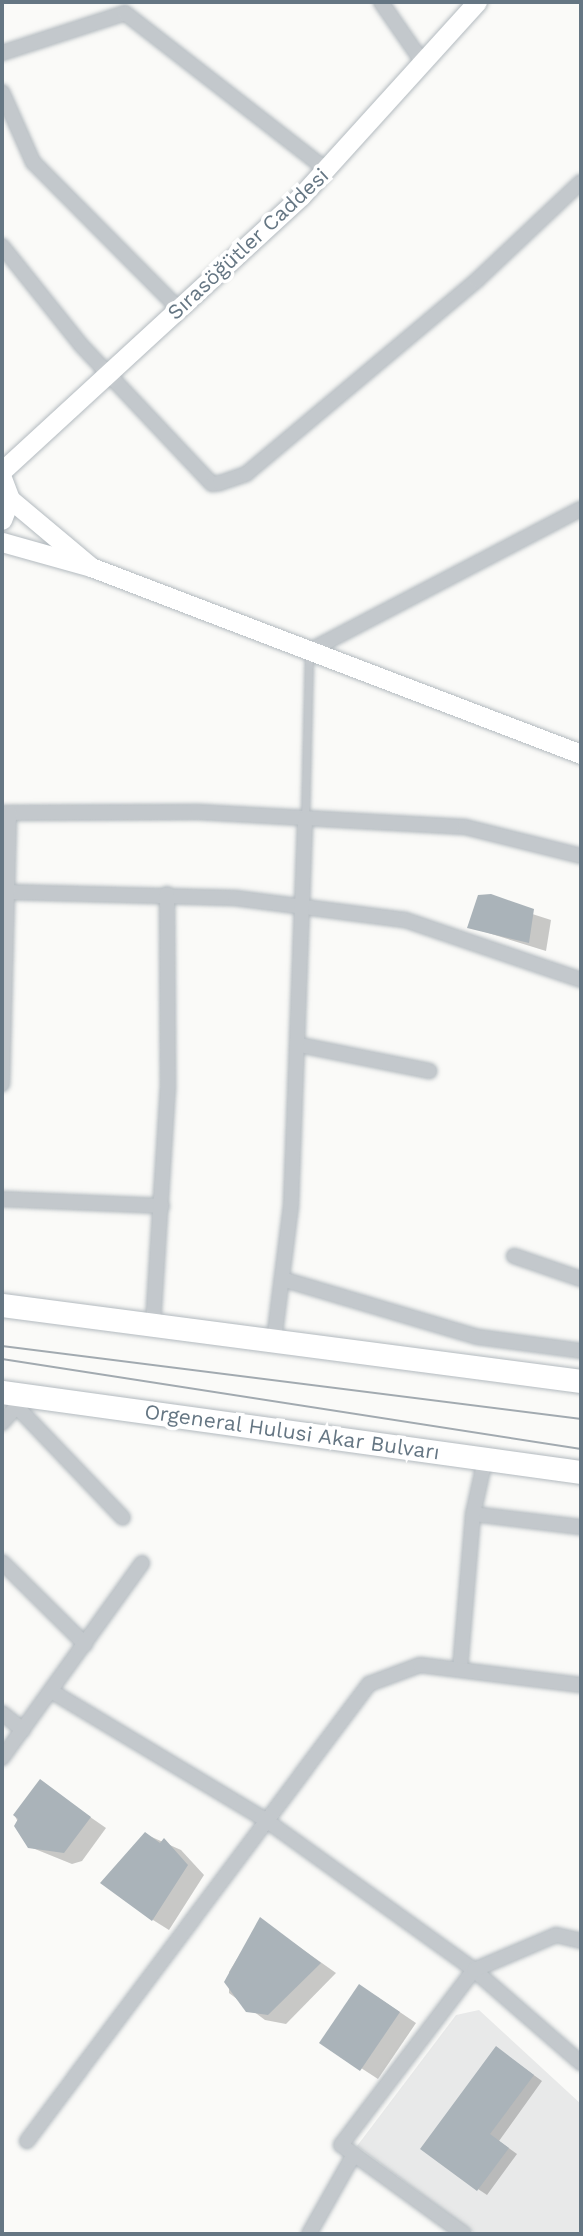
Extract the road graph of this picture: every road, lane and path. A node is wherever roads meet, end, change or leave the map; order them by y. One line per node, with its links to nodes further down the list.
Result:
1 (381, 2): 4 (street)
2 (477, 2): 4 (street, Sırasöğütler Caddesi)
3 (2, 53): 6 (street)
4 (424, 64): 6 (street, Sırasöğütler Caddesi)
5 (2, 92): 9 (street)
6 (327, 170): 9 (street, Sırasöğütler Caddesi)
7 (581, 182): 10 (street)
8 (2, 246): 10 (street)
9 (179, 309): 10 (street, Sırasöğütler Caddesi)
10 (108, 373): 11 (street, Sırasöğütler Caddesi)
11 (2, 471)
12 (2, 478): 13 (street)
13 (10, 499): 15 (street); 17 (street)
14 (581, 509): 18 (street)
15 (2, 520)
16 (2, 542): 17 (street)
17 (92, 567): 18 (street)
18 (309, 651): 19 (street); 21 (lane)
19 (581, 754)
20 (6, 813): 21 (street); 23 (street)
21 (305, 818): 22 (street); 25 (street)
22 (581, 856)
23 (7, 892): 24 (street); 27 (street)
24 (167, 894): 25 (street); 32 (street)
25 (302, 906): 26 (street); 28 (street)
26 (581, 980)
27 (3, 1024): 30 (street)
28 (300, 1045): 29 (street); 34 (street)
29 (429, 1071)
30 (2, 1084)
31 (2, 1199): 32 (street)
32 (162, 1206): 37 (street)
33 (514, 1256): 35 (street)
34 (282, 1279): 38 (street); 39 (street)
35 (581, 1279)
36 (2, 1305): 37 (main road)
37 (153, 1324): 38 (main road)
38 (274, 1340): 40 (main road)
39 (581, 1350)
40 (581, 1381)
41 (15, 1398): 42 (street); 43 (main road, Orgeneral Hulusi Akar Bulvarı); 46 (street)
42 (2, 1423)
43 (485, 1460): 44 (main road, Orgeneral Hulusi Akar Bulvarı); 45 (street)
44 (581, 1472)
45 (473, 1514): 47 (street); 51 (street)
46 (123, 1518)
47 (581, 1527)
48 (2, 1562): 50 (street)
49 (142, 1563): 50 (street)
50 (85, 1644): 53 (street)
51 (460, 1669): 52 (street); 57 (street)
52 (581, 1685)
53 (51, 1691): 55 (street); 57 (street)
54 (2, 1713): 55 (street)
55 (23, 1730): 56 (street)
56 (2, 1758)
57 (267, 1821): 59 (street); 61 (street)
58 (581, 1941): 59 (street)
59 (474, 1970): 60 (street); 62 (street)
60 (581, 2063)
61 (27, 2141)
62 (354, 2154): 63 (street); 64 (street)
63 (309, 2234)
64 (464, 2234)

